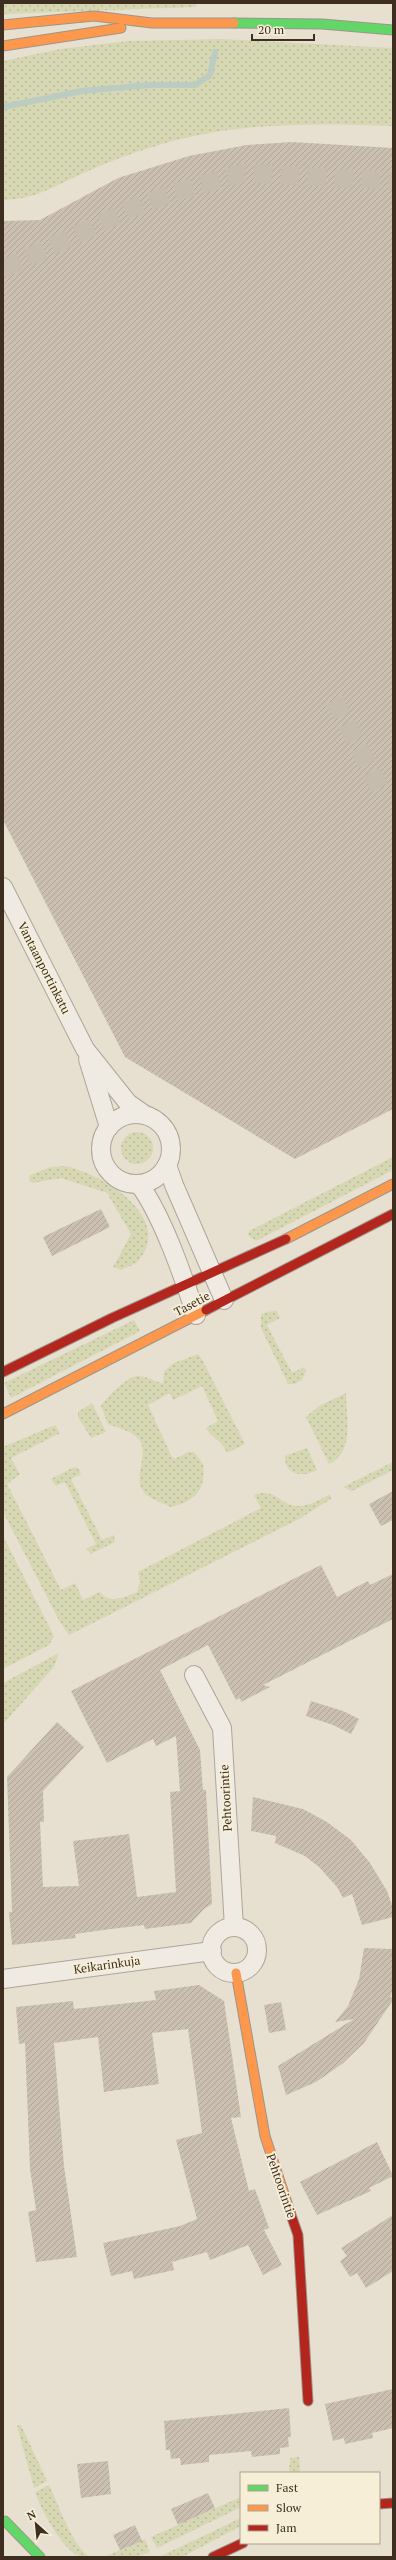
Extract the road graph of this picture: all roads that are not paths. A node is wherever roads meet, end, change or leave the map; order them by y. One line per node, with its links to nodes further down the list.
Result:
1 (152, 23): 2 (main road); 3 (main road); 4 (main road)
2 (3, 25)
3 (393, 30)
4 (3, 46)
5 (3, 887): 6 (street, Vantaanportinkatu)
6 (86, 1049): 7 (street, Vantaanportinkatu); 8 (street, Vantaanportinkatu)
7 (145, 1115): 8 (street); 9 (street, Vantaanportinkatu)
8 (109, 1127): 10 (street)
9 (167, 1165): 10 (street); 13 (street)
10 (139, 1184): 14 (street)
11 (393, 1184): 13 (main road, Tasetie)
12 (393, 1214): 15 (main road, Tasetie)
13 (214, 1273): 14 (main road, Tasetie); 15 (street)
14 (186, 1285): 16 (street); 17 (main road, Tasetie)
15 (224, 1300): 16 (main road, Tasetie)
16 (196, 1315): 18 (main road, Tasetie)
17 (3, 1372)
18 (3, 1414)
19 (194, 1676): 20 (street, Pehtoorintie)
20 (234, 1927): 21 (street); 22 (street)
21 (212, 1951): 22 (street); 23 (street, Keikarinkuja)
22 (236, 1973): 24 (main road, Pehtoorintie)
23 (3, 1979)
24 (308, 2401)
25 (393, 2503): 26 (main road)
26 (380, 2504)
27 (4, 2519): 28 (main road); 31 (main road)
28 (14, 2543)
29 (242, 2544): 30 (main road)
30 (218, 2556)
31 (40, 2557)

